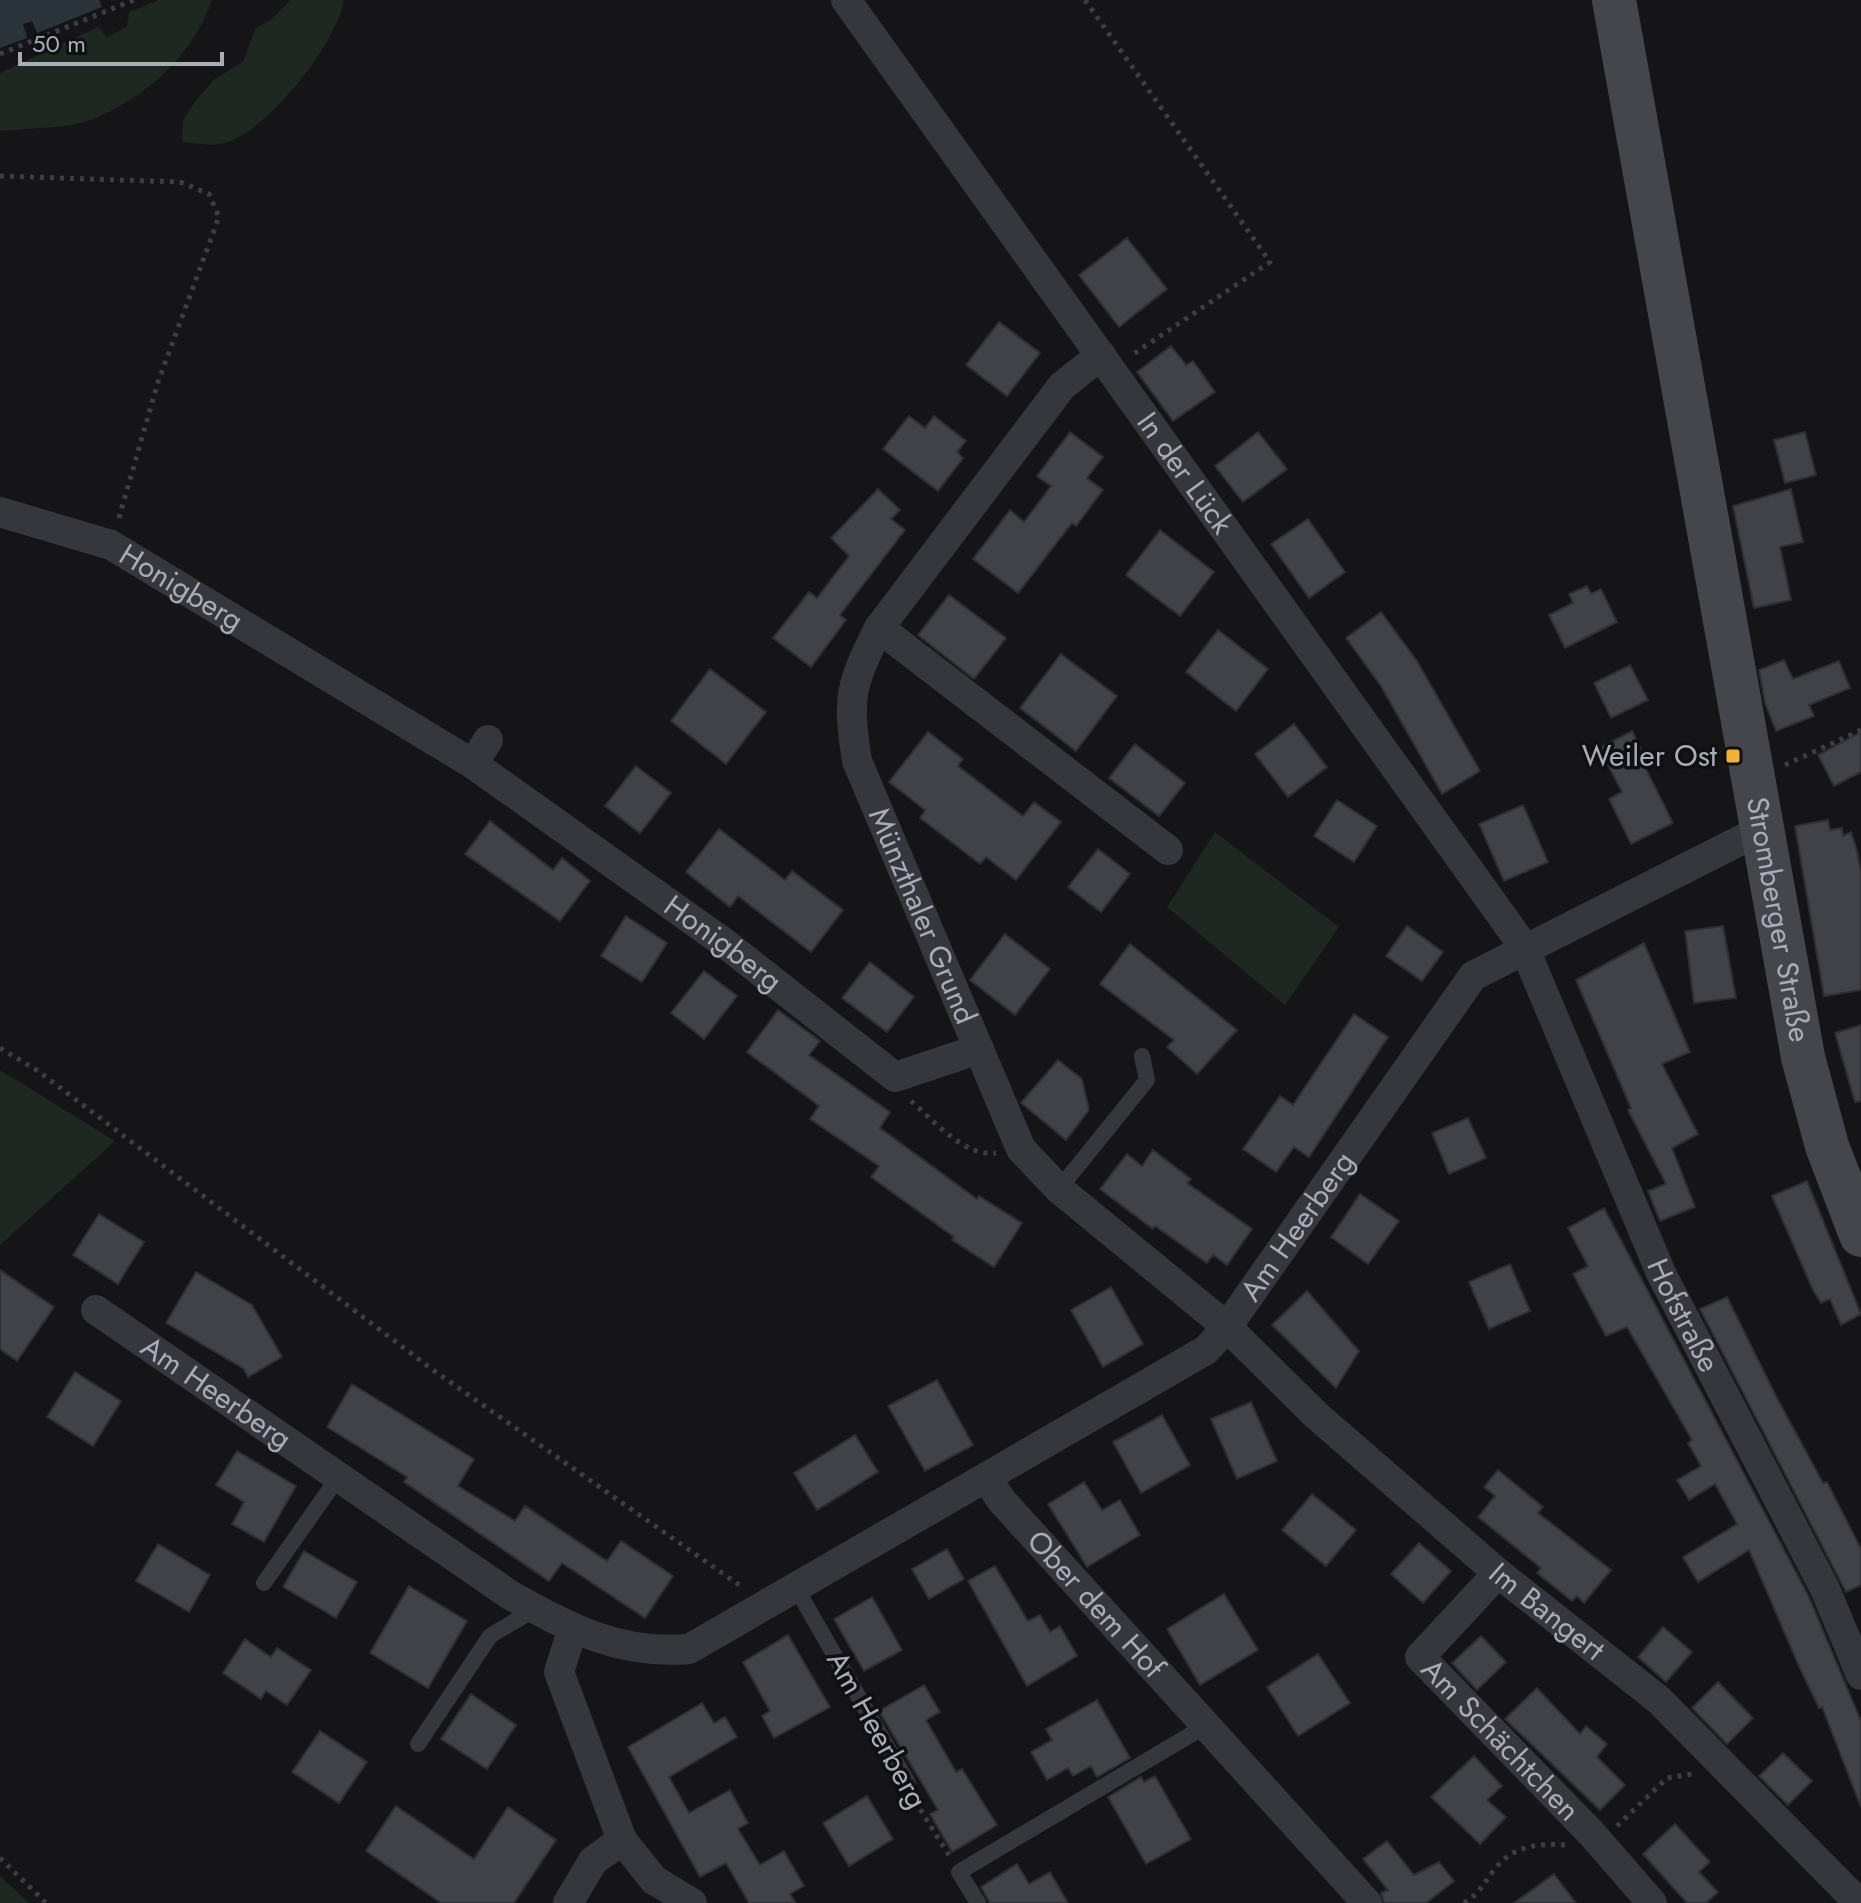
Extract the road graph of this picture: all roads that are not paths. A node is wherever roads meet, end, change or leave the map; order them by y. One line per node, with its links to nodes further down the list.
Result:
1 (846, 0): 3 (street, In der Lück)
2 (1614, 0): 6 (main road, Stromberger Straße)
3 (1106, 362): 5 (street, Münzthaler Grund); 8 (street, In der Lück)
4 (0, 512): 9 (street, Honigberg)
5 (879, 628): 7 (street); 9 (street, Münzthaler Grund)
6 (1762, 836): 8 (street, Am Heerberg); 12 (main road, Stromberger Straße)
7 (1168, 850)
8 (1524, 947): 14 (street, Am Heerberg); 22 (street, Hofstraße)
9 (979, 1049): 11 (street, Münzthaler Grund)
10 (1142, 1056): 11 (lane)
11 (1059, 1189): 14 (street, Münzthaler Grund)
12 (1861, 1235)
13 (96, 1310): 15 (street, Am Heerberg)
14 (1227, 1327): 16 (street, Am Heerberg); 17 (street, Im Bangert)
15 (339, 1476): 18 (lane); 20 (street, Am Heerberg)
16 (987, 1479): 19 (street, Am Heerberg); 23 (street, Ober dem Hof)
17 (1498, 1573): 31 (street, Am Schächtchen); 32 (street, Im Bangert)
18 (264, 1583)
19 (796, 1588): 21 (street, Am Heerberg); 25 (lane, Am Heerberg)
20 (535, 1609): 21 (street, Am Heerberg); 24 (lane)
21 (572, 1631): 26 (street)
22 (1861, 1675)
23 (1207, 1725): 29 (lane); 30 (street, Ober dem Hof)
24 (418, 1744)
25 (908, 1783)
26 (622, 1840): 27 (street); 28 (street)
27 (568, 1903)
28 (692, 1903)
29 (978, 1903)
30 (1367, 1903)
31 (1652, 1903)
32 (1859, 1903)

